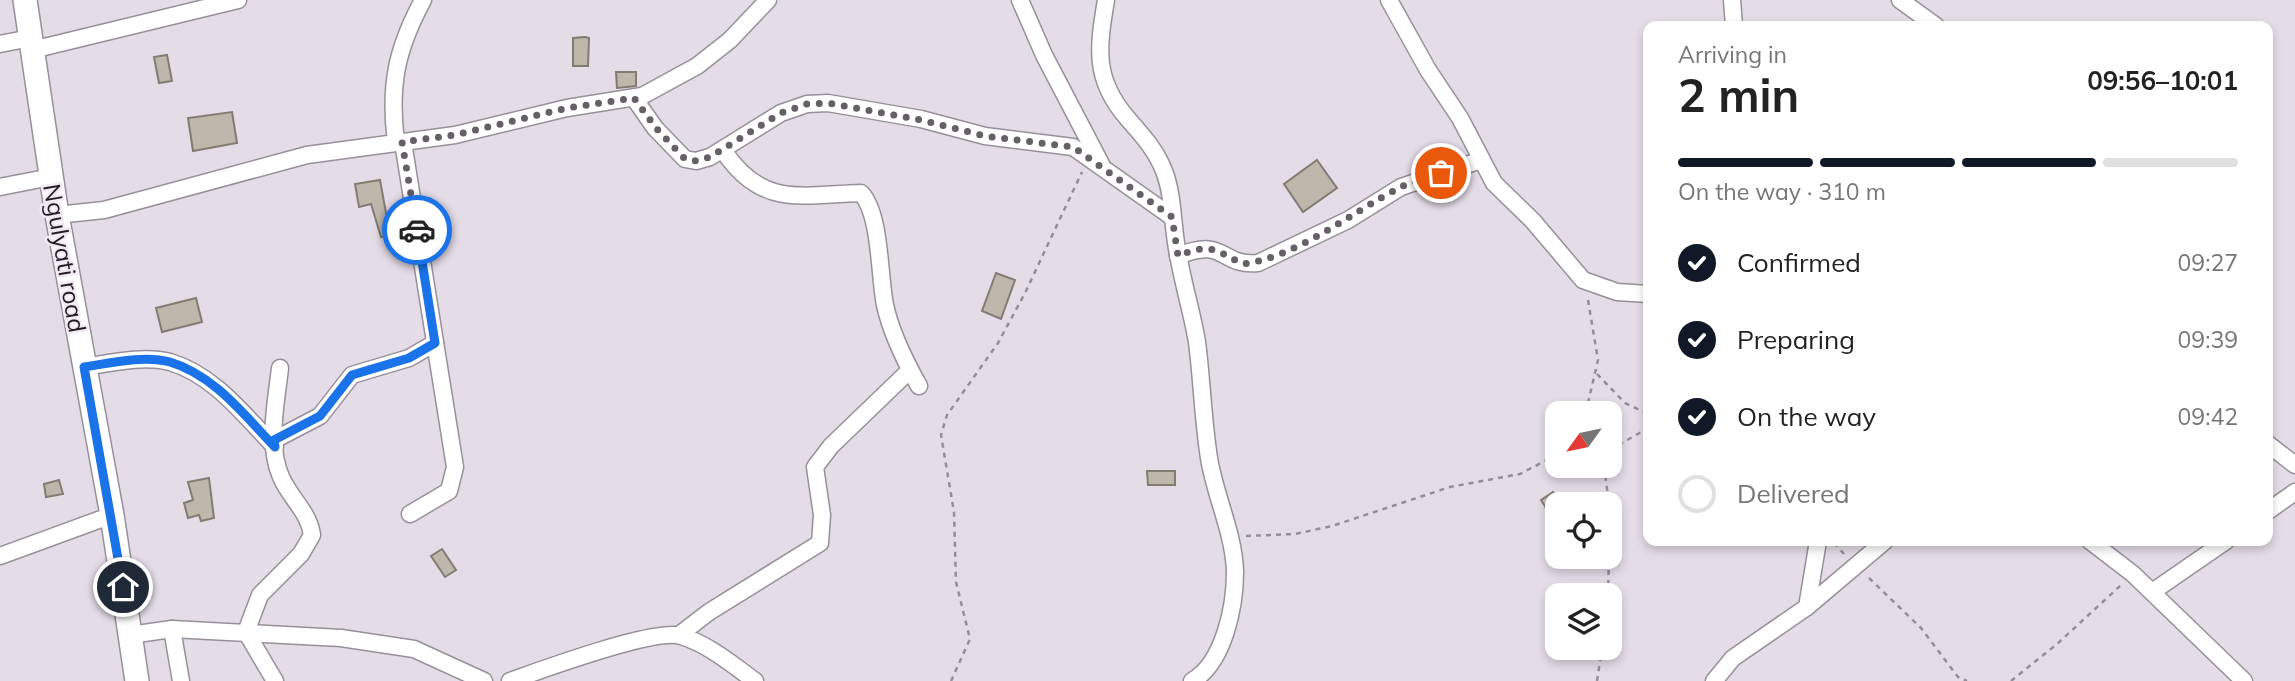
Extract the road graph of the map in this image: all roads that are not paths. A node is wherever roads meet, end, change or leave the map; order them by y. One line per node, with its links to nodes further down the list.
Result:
1 (26, 0): 13 (main road, Ngulyati road)
2 (237, 0): 13 (street)
3 (423, 0): 15 (street)
4 (768, 0): 14 (street)
5 (1020, 0): 18 (street)
6 (1106, 0): 22 (street)
7 (1389, 0): 17 (street)
8 (1732, 0): 10 (street)
9 (1900, 0): 11 (street)
10 (1734, 21)
11 (1929, 21)
12 (0, 44): 13 (street)
13 (32, 44): 19 (main road, Ngulyati road)
14 (634, 98): 15 (street); 16 (street)
15 (399, 142): 21 (street); 25 (street)
16 (723, 150): 18 (street); 28 (street)
17 (1481, 160): 23 (street); 24 (street)
18 (1104, 171): 22 (street)
19 (51, 177): 20 (street); 21 (main road, Ngulyati road)
20 (0, 187)
21 (57, 215): 26 (main road, Ngulyati road)
22 (1172, 217): 23 (street)
23 (1178, 256): 48 (street)
24 (1643, 294)
25 (435, 343): 30 (street); 35 (street)
26 (84, 367): 30 (street); 36 (main road, Ngulyati road)
27 (281, 368): 30 (street)
28 (910, 370): 29 (street); 47 (street)
29 (919, 386)
30 (274, 444): 45 (street)
31 (2273, 448): 32 (street)
32 (2295, 465)
33 (2295, 492): 34 (street)
34 (2273, 507)
35 (410, 514)
36 (112, 515): 41 (street); 46 (main road, Ngulyati road)
37 (1817, 546): 43 (street)
38 (1879, 546): 43 (street)
39 (2097, 546): 42 (street)
40 (2219, 546): 42 (street)
41 (0, 556)
42 (2152, 592): 56 (street)
43 (1807, 607): 55 (street)
44 (172, 629): 45 (street); 46 (street); 50 (street)
45 (246, 632): 51 (street); 52 (street)
46 (130, 635): 49 (main road, Ngulyati road)
47 (680, 635): 53 (street); 54 (street)
48 (1203, 679)
49 (137, 681)
50 (181, 681)
51 (275, 681)
52 (484, 681)
53 (510, 681)
54 (755, 681)
55 (1714, 681)
56 (2244, 681)

